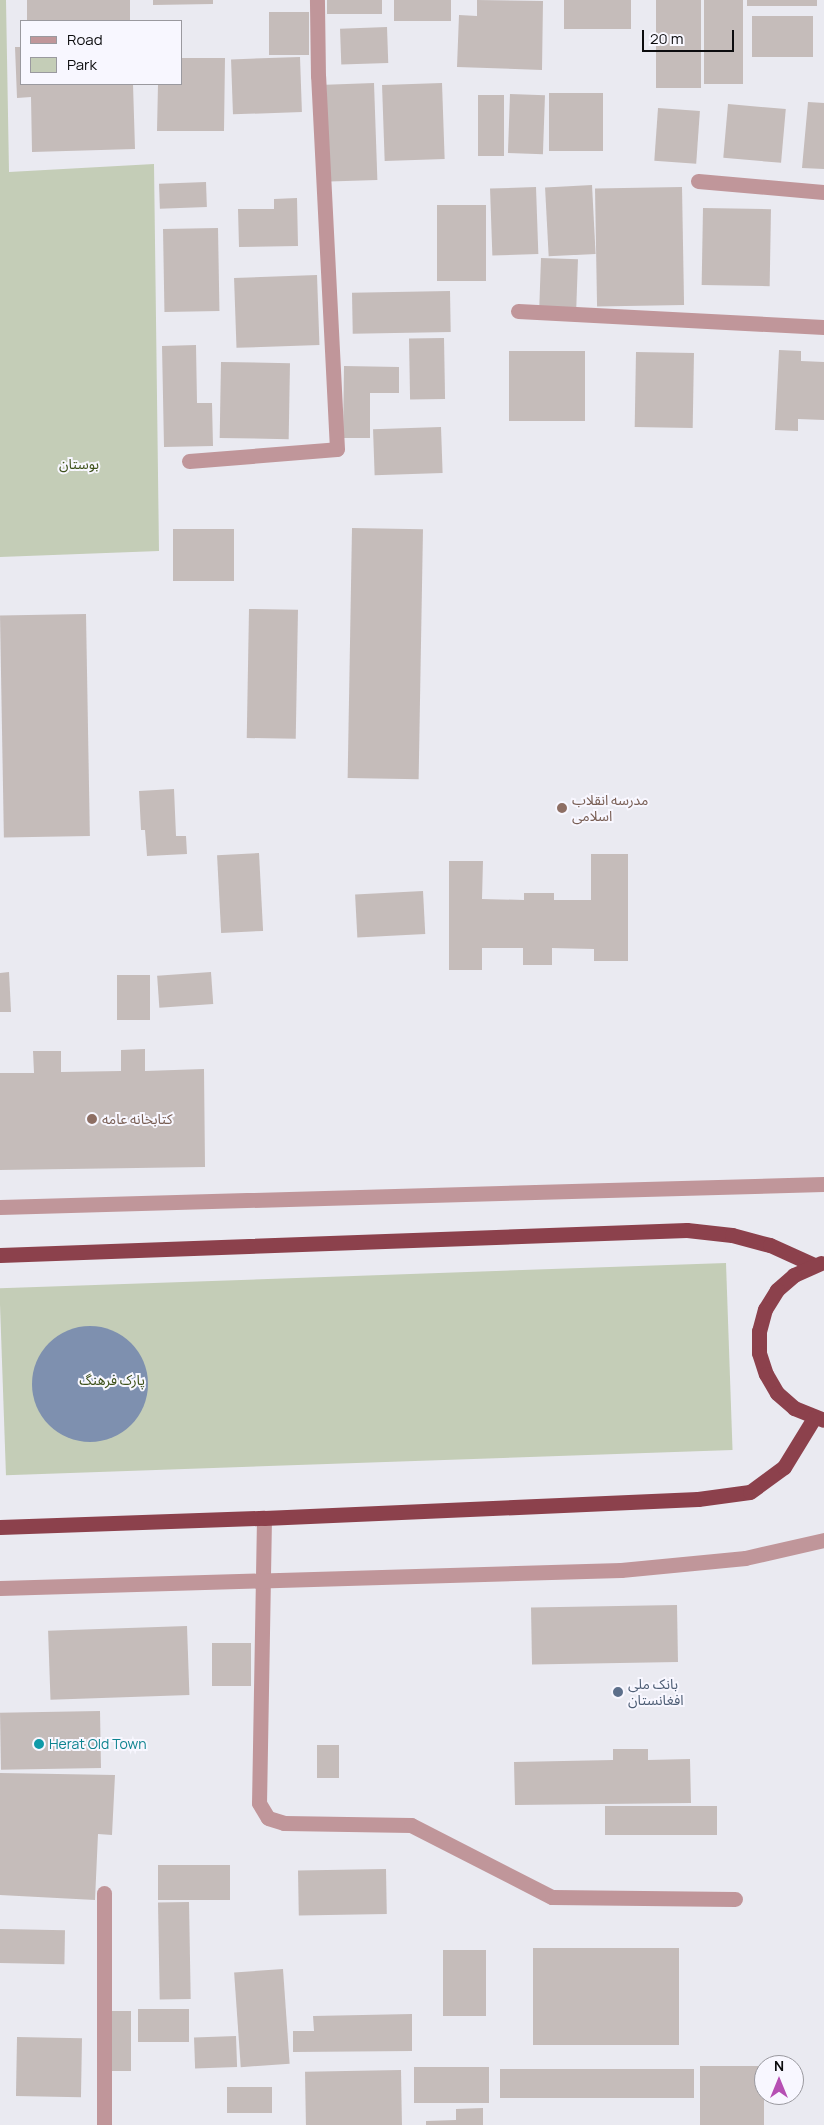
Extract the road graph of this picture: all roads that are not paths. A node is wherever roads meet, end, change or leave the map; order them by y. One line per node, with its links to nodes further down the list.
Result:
1 (317, 0): 6 (street)
2 (698, 181): 3 (street)
3 (824, 192)
4 (518, 310): 5 (street)
5 (824, 327)
6 (189, 461)
7 (824, 1184): 8 (street)
8 (0, 1207)
9 (0, 1255): 10 (highway)
10 (819, 1264): 11 (highway)
11 (819, 1419): 12 (highway)
12 (264, 1518): 13 (highway); 15 (street)
13 (0, 1527)
14 (824, 1540): 15 (street)
15 (264, 1581): 16 (street); 18 (street)
16 (0, 1588)
17 (104, 1894): 19 (street)
18 (736, 1899)
19 (104, 2125)

